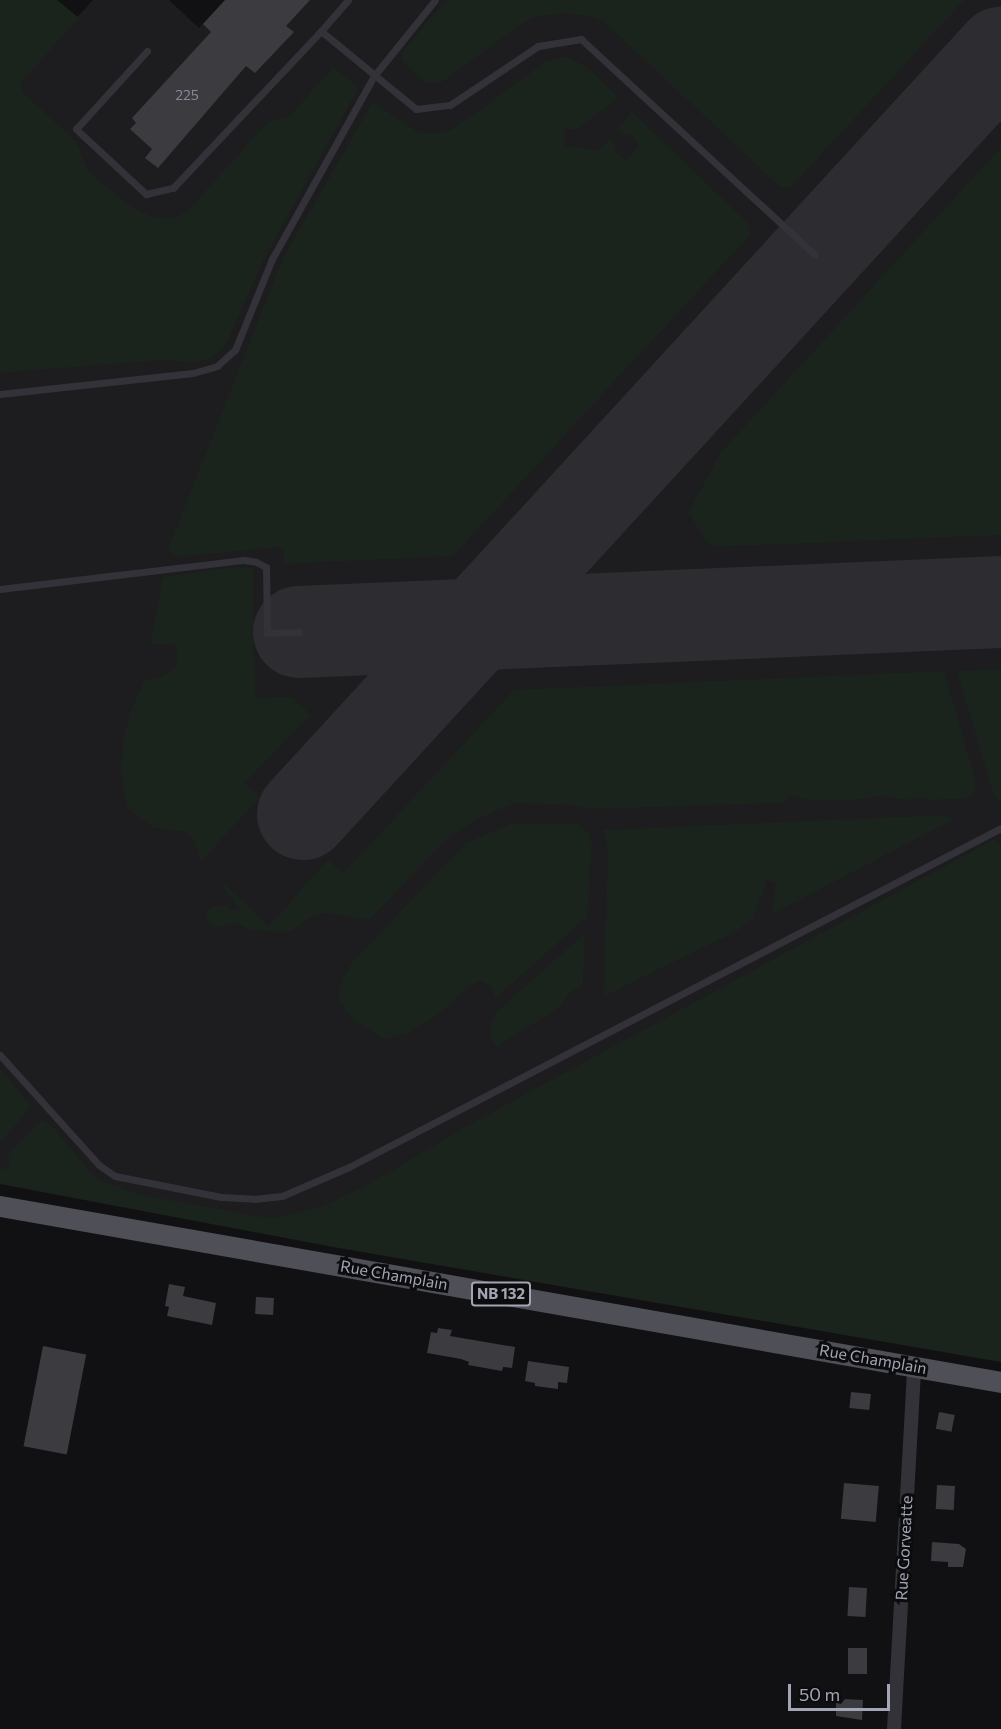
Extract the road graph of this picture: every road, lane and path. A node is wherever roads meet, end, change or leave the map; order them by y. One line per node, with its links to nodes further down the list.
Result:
1 (348, 0): 3 (lane)
2 (435, 0): 5 (lane)
3 (321, 31): 4 (lane); 5 (lane)
4 (147, 51)
5 (374, 76): 6 (lane); 7 (lane)
6 (815, 255)
7 (0, 394)
8 (0, 589): 9 (lane)
9 (299, 632)
10 (1001, 828): 11 (lane)
11 (0, 1055)
12 (0, 1206): 13 (main road, Rue Champlain / NB 132)
13 (914, 1367): 14 (main road, Rue Champlain / NB 132); 15 (street, Rue Gorveatte)
14 (1001, 1382)
15 (894, 1729)

